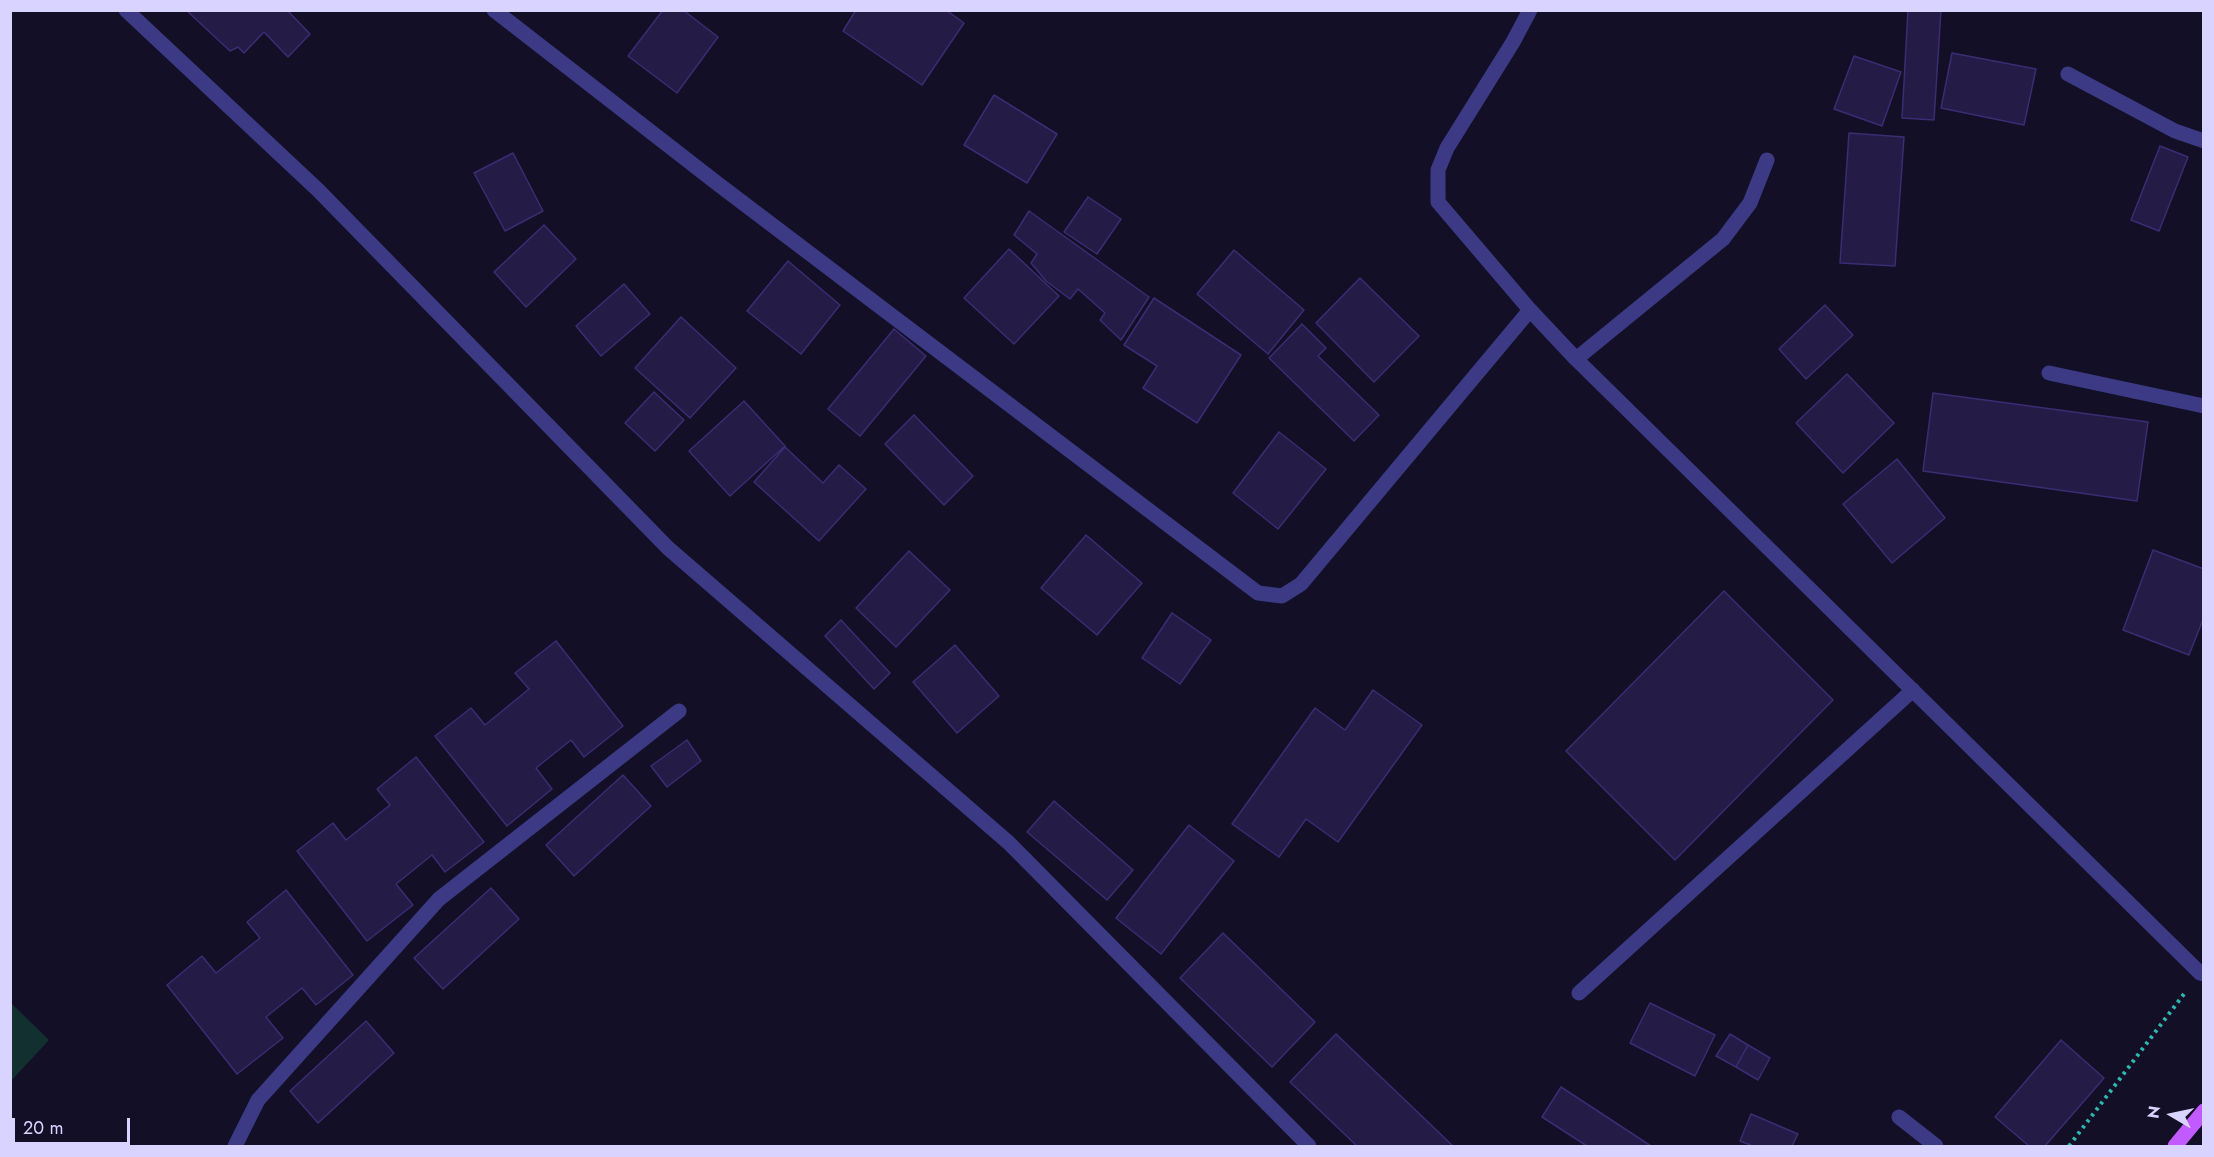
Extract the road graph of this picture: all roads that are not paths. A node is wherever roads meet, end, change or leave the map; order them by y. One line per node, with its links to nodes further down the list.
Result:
1 (126, 10): 18 (street)
2 (494, 10): 7 (street)
3 (1530, 10): 7 (street)
4 (2068, 74): 5 (street)
5 (2204, 141)
6 (1767, 160): 8 (street)
7 (1530, 310): 8 (street)
8 (1576, 359): 11 (street)
9 (2049, 373): 10 (street)
10 (2204, 406)
11 (1913, 690): 13 (street); 14 (street)
12 (679, 711): 17 (street)
13 (2202, 974)
14 (1579, 993)
15 (2204, 1111): 20 (main road)
16 (1899, 1117): 19 (street)
17 (235, 1146)
18 (1309, 1146)
19 (1936, 1146)
20 (2175, 1146)

